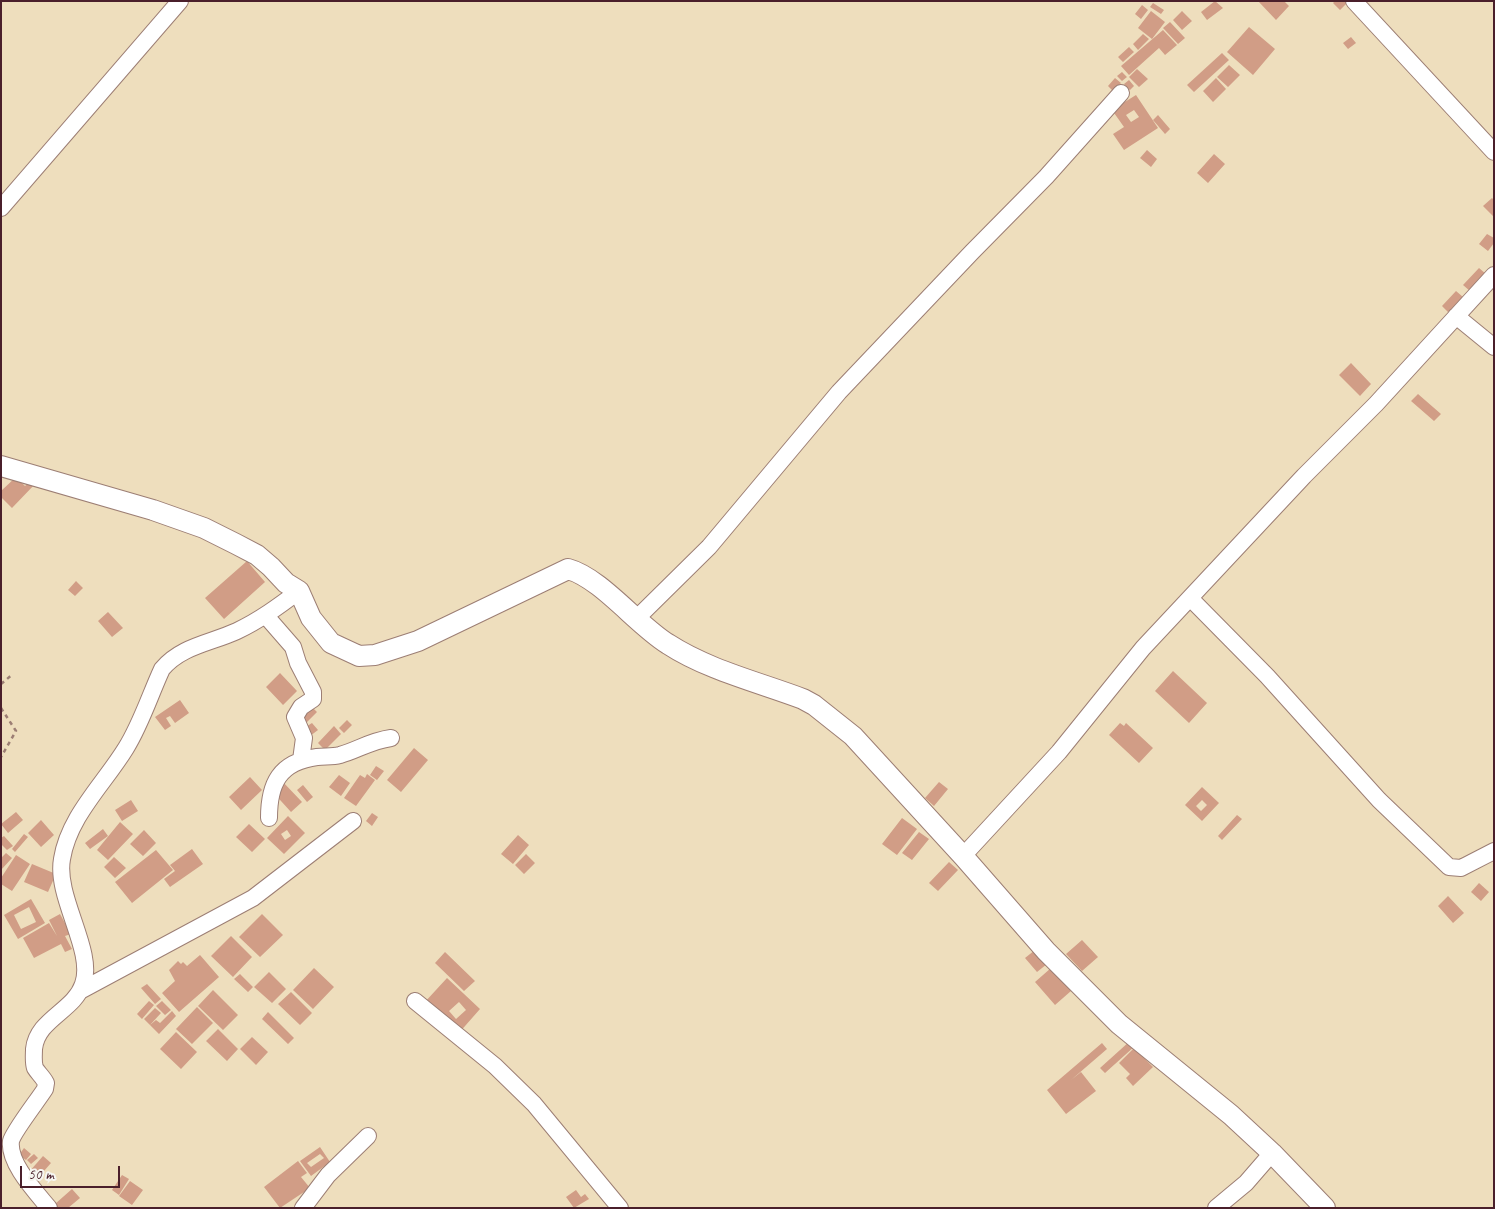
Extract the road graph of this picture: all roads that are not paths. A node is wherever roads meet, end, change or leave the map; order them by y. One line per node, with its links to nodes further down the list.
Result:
1 (180, 1): 5 (street)
2 (1354, 1): 4 (street)
3 (1121, 93): 13 (street)
4 (1494, 152)
5 (1, 208)
6 (1494, 275): 7 (street)
7 (1456, 316): 8 (street); 11 (street)
8 (1494, 347)
9 (1, 466): 10 (street)
10 (299, 590): 12 (street); 13 (street)
11 (1190, 598): 18 (street); 19 (street)
12 (266, 616): 15 (street); 20 (street)
13 (636, 619): 19 (street)
14 (391, 738): 15 (street)
15 (301, 760): 16 (street)
16 (269, 818)
17 (353, 821): 20 (street)
18 (1494, 850)
19 (963, 856): 23 (street)
20 (80, 991): 24 (street)
21 (415, 1001): 26 (street)
22 (368, 1136): 25 (street)
23 (1272, 1153): 27 (street); 28 (street)
24 (49, 1208)
25 (303, 1208)
26 (620, 1208)
27 (1216, 1208)
28 (1325, 1208)

